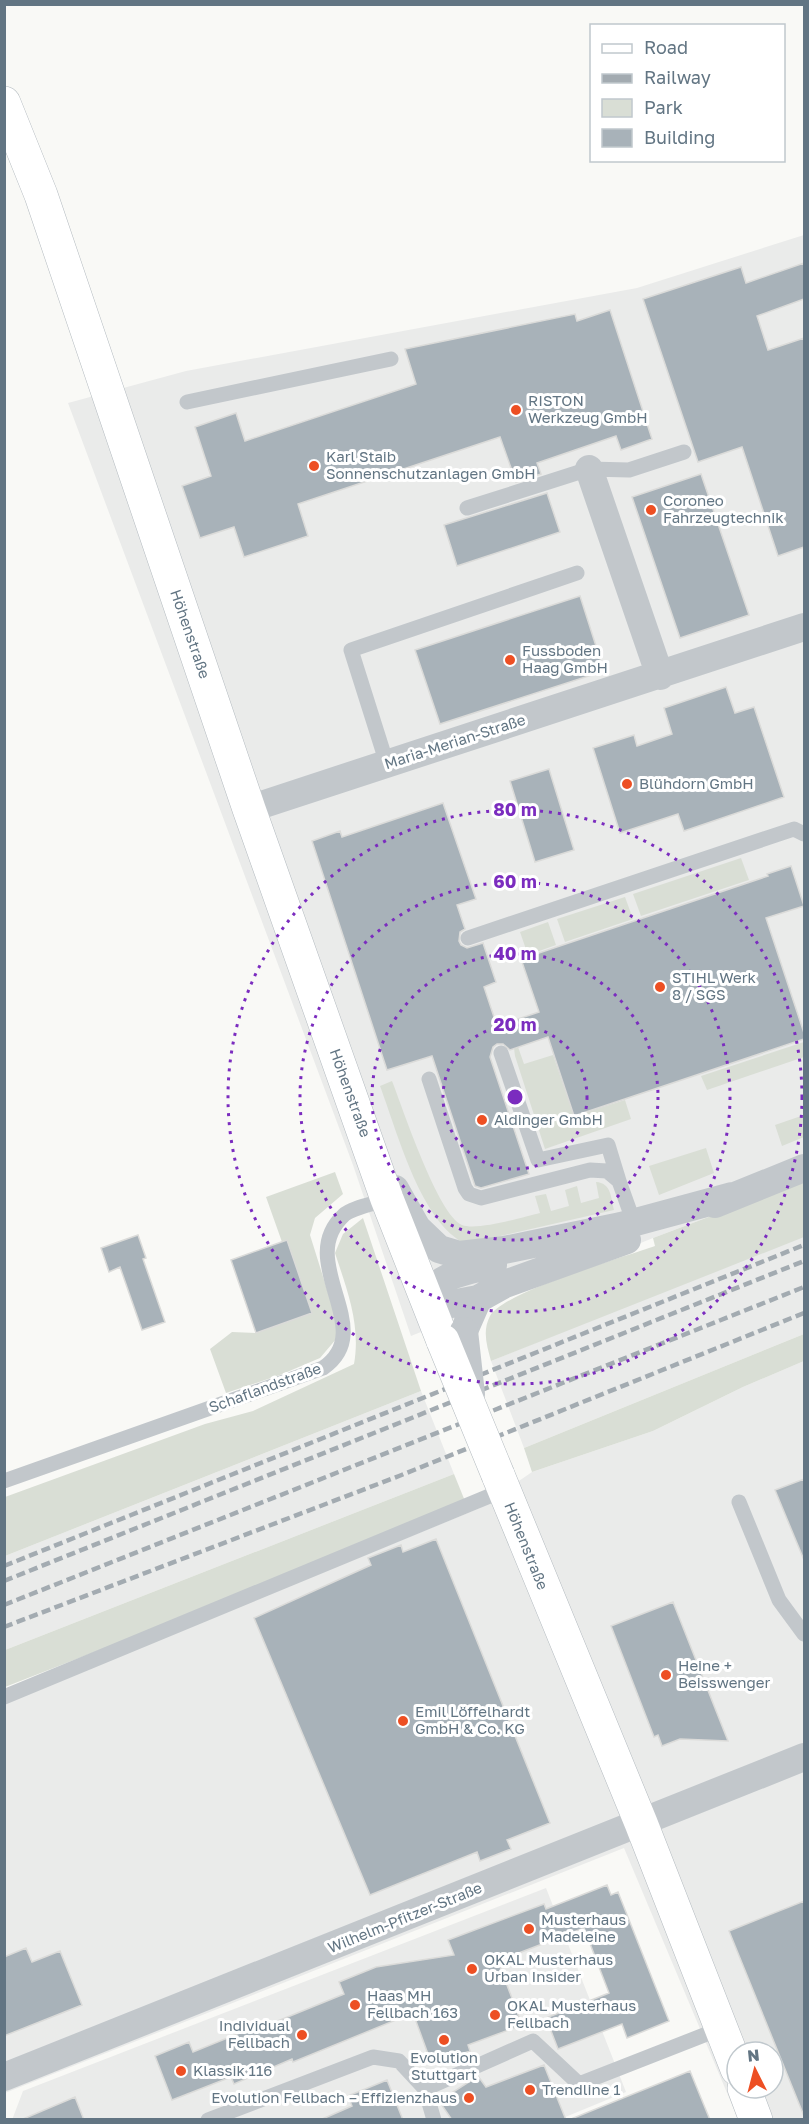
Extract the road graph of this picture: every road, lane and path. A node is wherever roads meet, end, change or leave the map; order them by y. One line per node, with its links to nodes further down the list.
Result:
1 (4, 102): 11 (main road, Höhenstraße)
2 (391, 359): 3 (lane)
3 (187, 402)
4 (684, 452): 5 (lane)
5 (589, 469): 6 (lane); 9 (street)
6 (467, 508)
7 (577, 573): 10 (lane)
8 (804, 627): 9 (street, Maria-Merian-Straße)
9 (660, 676): 10 (street, Maria-Merian-Straße)
10 (387, 764): 11 (street, Maria-Merian-Straße)
11 (249, 809): 16 (main road, Höhenstraße)
12 (804, 834): 13 (lane)
13 (468, 938)
14 (501, 1053): 18 (lane)
15 (429, 1079): 18 (lane)
16 (365, 1136): 20 (main road, Höhenstraße); 21 (street)
17 (804, 1168): 19 (street)
18 (619, 1181): 21 (lane)
19 (732, 1196): 21 (street); 22 (street)
20 (387, 1199): 23 (main road, Höhenstraße); 25 (lane, Schaflandstraße)
21 (628, 1225): 23 (street)
22 (478, 1299): 23 (street); 24 (street)
23 (430, 1308): 24 (main road, Höhenstraße)
24 (454, 1336): 26 (main road, Höhenstraße, bridge)
25 (4, 1481)
26 (501, 1483): 29 (lane); 31 (main road, Höhenstraße)
27 (739, 1502): 28 (lane)
28 (804, 1634)
29 (4, 1697)
30 (804, 1757): 31 (street, Wilhelm-Pfitzer-Straße)
31 (641, 1823): 32 (main road, Höhenstraße); 34 (street, Wilhelm-Pfitzer-Straße)
32 (722, 2028): 33 (main road, Höhenstraße); 35 (lane)
33 (726, 2040)
34 (4, 2077)
35 (425, 2089): 37 (lane); 38 (lane)
36 (748, 2100): 39 (main road)
37 (207, 2120)
38 (434, 2120)
39 (756, 2120)

